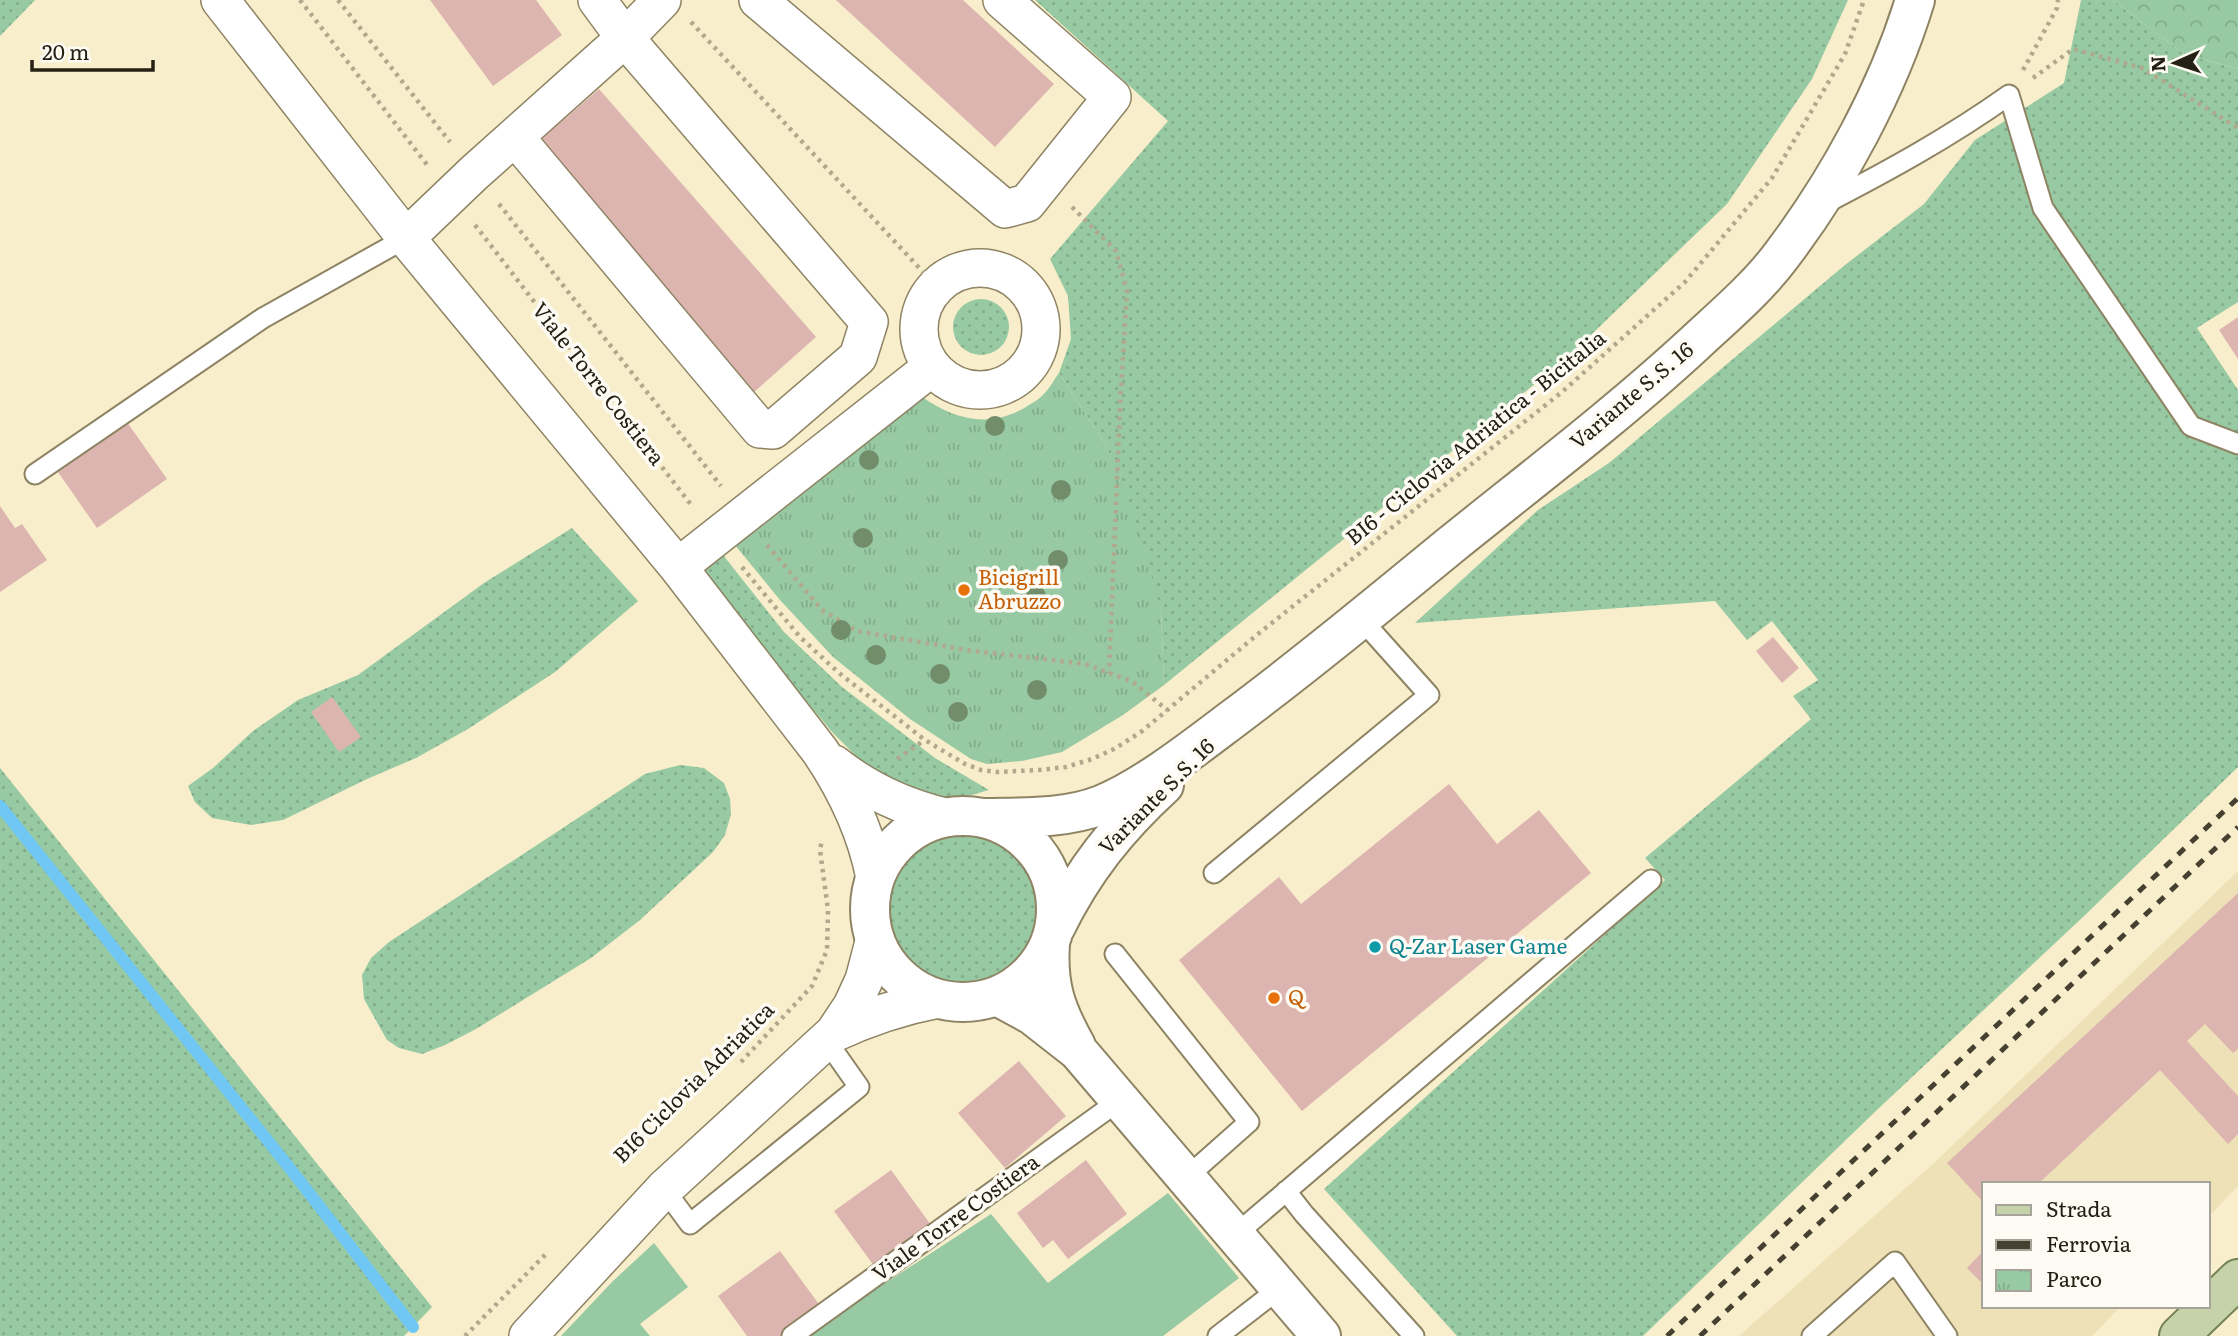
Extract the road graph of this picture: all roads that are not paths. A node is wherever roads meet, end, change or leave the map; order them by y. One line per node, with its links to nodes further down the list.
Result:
1 (220, 0): 10 (street)
2 (597, 0): 7 (street)
3 (758, 0): 4 (street)
4 (1002, 0)
5 (1915, 0): 9 (street, Variante S.S. 16)
6 (676, 10): 7 (street)
7 (625, 38): 8 (street); 8 (street)
8 (514, 137): 10 (street)
9 (1811, 211): 12 (lane); 15 (street, Variante S.S. 16)
10 (406, 238): 13 (lane); 14 (street)
11 (932, 367): 11 (street); 14 (street)
12 (2238, 444)
13 (35, 474)
14 (678, 567): 17 (street)
15 (1361, 619): 16 (street, Variante S.S. 16); 20 (lane)
16 (1248, 708): 19 (street, Variante S.S. 16); 23 (street, Variante S.S. 16)
17 (820, 751): 18 (street); 21 (street)
18 (945, 817): 19 (street); 21 (street)
19 (986, 818): 23 (street)
20 (1214, 873)
21 (875, 878): 24 (street)
22 (1651, 880): 33 (lane)
23 (1052, 937): 26 (street); 29 (street)
24 (875, 938): 27 (street); 28 (street)
25 (1115, 954): 31 (lane)
26 (997, 996): 27 (street); 29 (street)
27 (938, 999): 28 (street)
28 (830, 1037): 32 (street); 32 (lane)
29 (1078, 1051): 30 (street)
30 (1120, 1100): 31 (street); 40 (lane, Viale Torre Costiera)
31 (1187, 1177): 34 (street)
32 (664, 1189): 39 (street)
33 (1286, 1191): 34 (lane); 43 (lane)
34 (1235, 1235): 36 (street)
35 (2238, 1279): 37 (main road)
36 (1280, 1288): 41 (lane); 42 (street)
37 (2210, 1306)
38 (2208, 1308): 46 (main road)
39 (528, 1336)
40 (792, 1336)
41 (1218, 1336)
42 (1321, 1336)
43 (1414, 1336)
44 (1812, 1336): 45 (lane)
45 (1947, 1336)
46 (2179, 1336)

